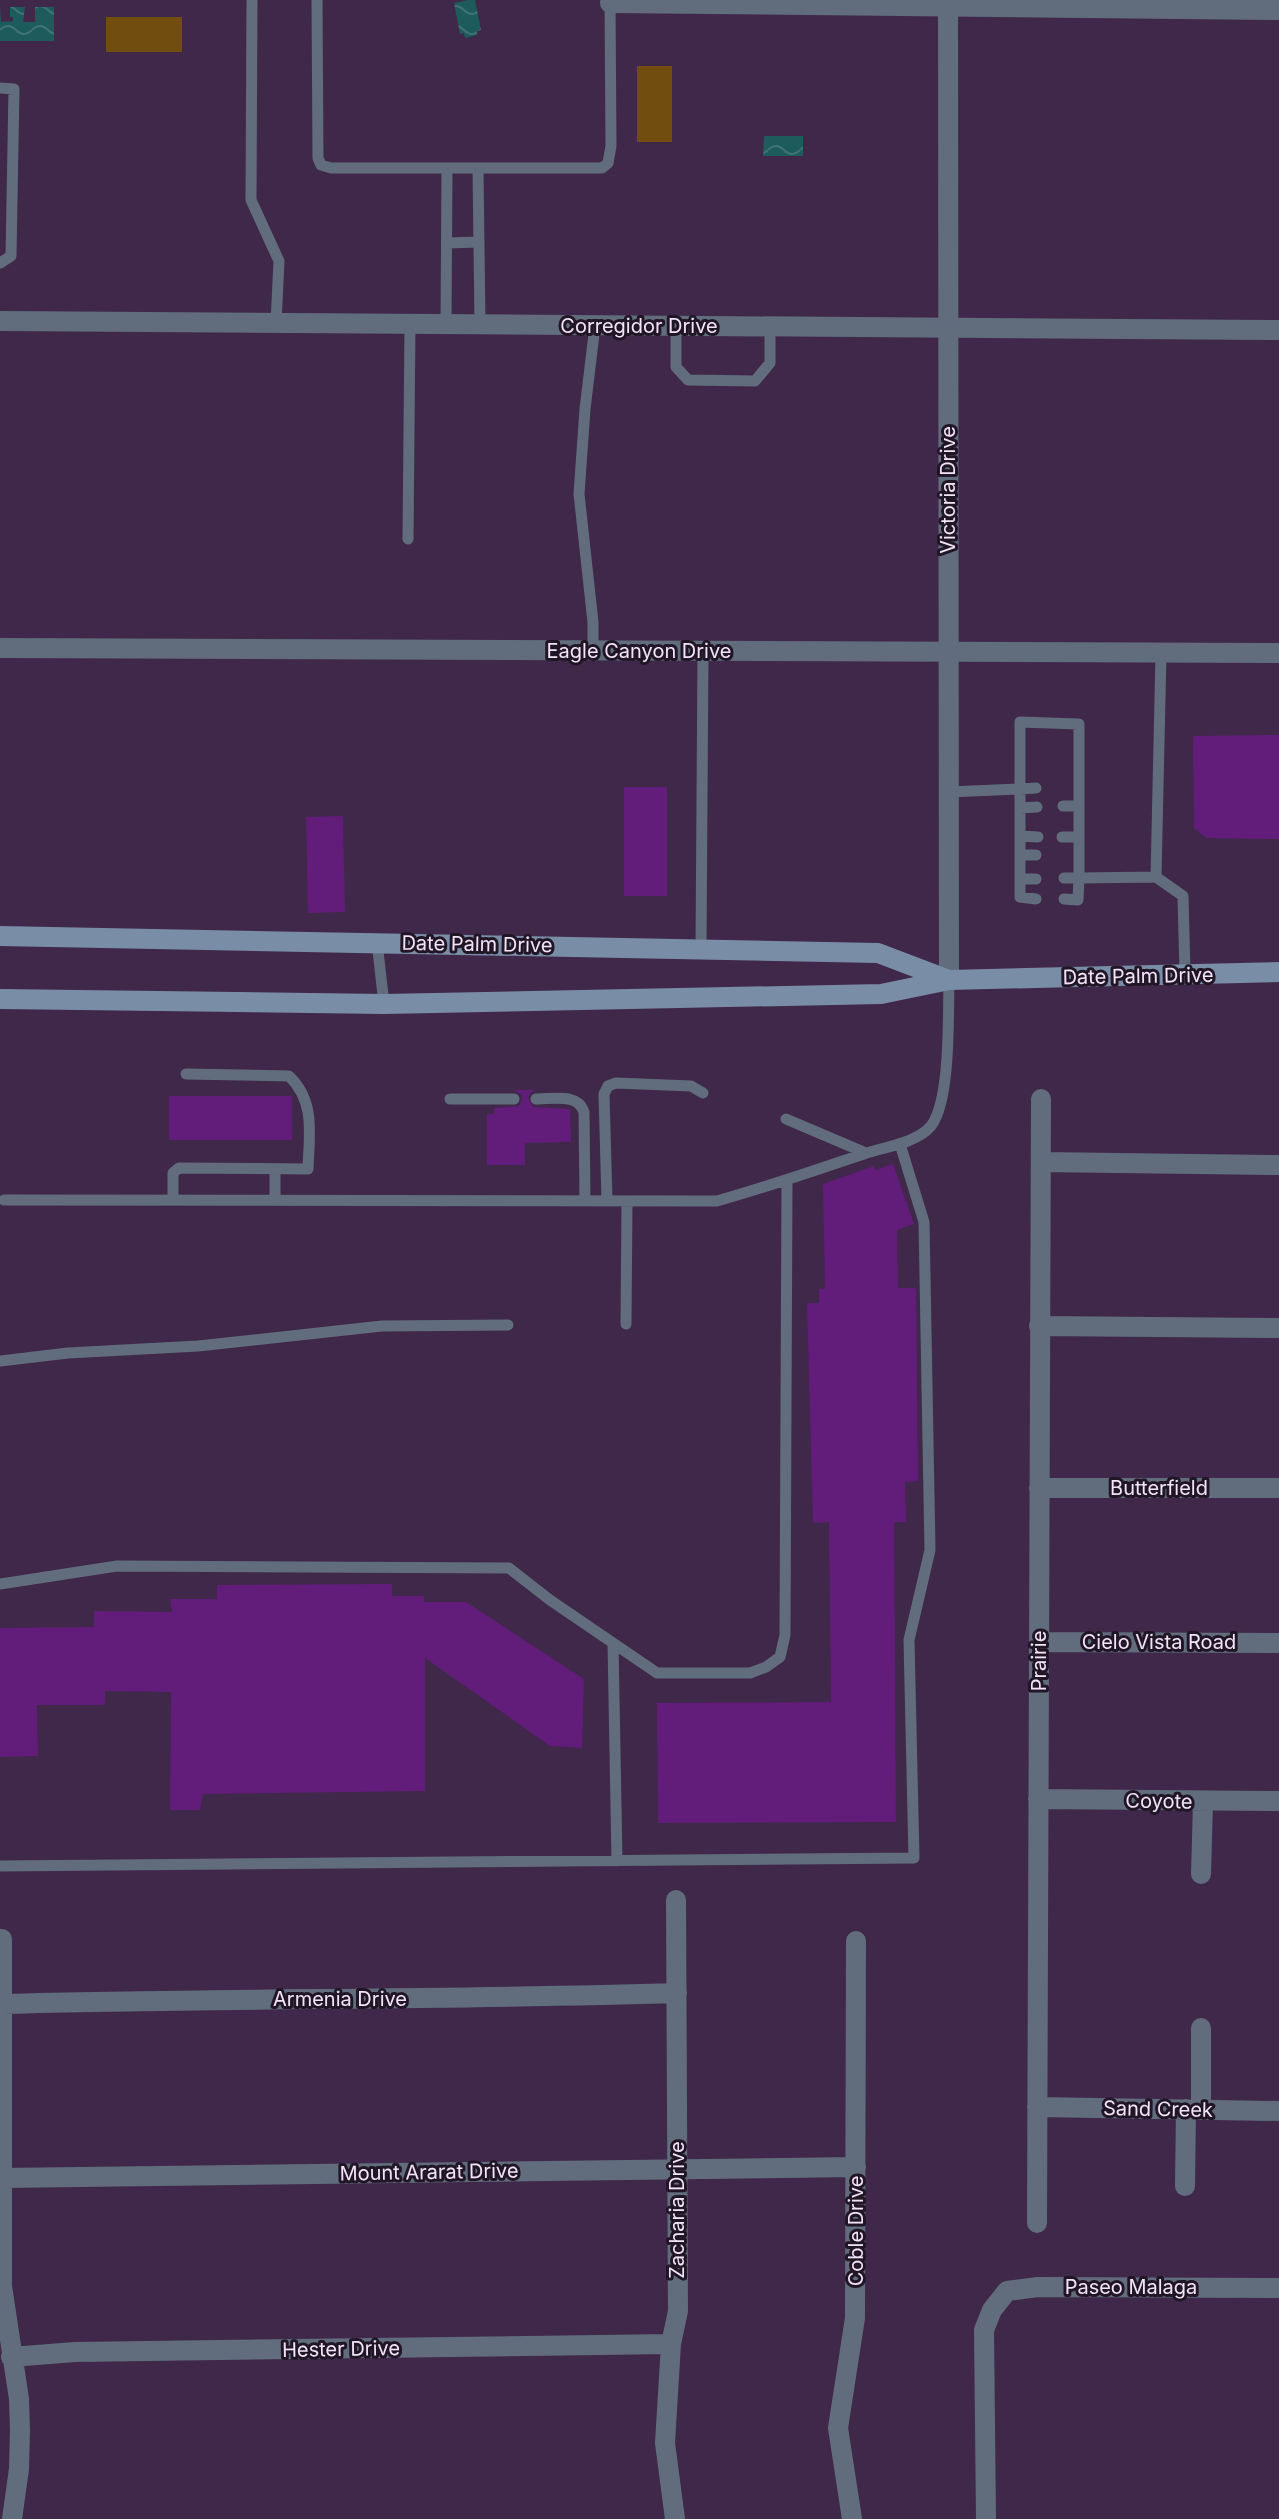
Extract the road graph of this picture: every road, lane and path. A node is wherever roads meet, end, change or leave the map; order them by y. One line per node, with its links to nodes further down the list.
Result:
1 (252, 0): 13 (lane)
2 (317, 0): 7 (lane)
3 (610, 2): 4 (street); 8 (lane)
4 (948, 4): 5 (street); 20 (street, Victoria Drive)
5 (1279, 10)
6 (0, 88): 11 (lane)
7 (447, 168): 8 (lane); 10 (lane)
8 (478, 169): 9 (lane)
9 (478, 242): 10 (lane); 16 (lane)
10 (447, 243): 15 (lane)
11 (0, 263)
12 (0, 321): 13 (street, Corregidor Drive)
13 (276, 323): 14 (street, Corregidor Drive)
14 (410, 324): 15 (street, Corregidor Drive); 22 (lane)
15 (446, 324): 16 (street, Corregidor Drive)
16 (480, 324): 17 (street, Corregidor Drive)
17 (595, 326): 18 (street, Corregidor Drive); 24 (lane)
18 (676, 327): 19 (street, Corregidor Drive); 19 (lane)
19 (770, 327): 20 (street, Corregidor Drive)
20 (948, 328): 21 (street, Corregidor Drive); 26 (street, Victoria Drive)
21 (1279, 330)
22 (408, 539)
23 (0, 648): 24 (street, Eagle Canyon Drive)
24 (593, 651): 25 (street, Eagle Canyon Drive)
25 (703, 651): 26 (street, Eagle Canyon Drive); 55 (lane)
26 (949, 652): 27 (street, Eagle Canyon Drive); 33 (street, Victoria Drive)
27 (1161, 653): 28 (street, Eagle Canyon Drive); 46 (lane)
28 (1279, 653)
29 (1079, 786): 30 (lane); 32 (lane); 35 (lane)
30 (1063, 787)
31 (1036, 788): 32 (lane)
32 (1020, 789): 33 (lane); 37 (lane)
33 (949, 792): 58 (street, Victoria Drive)
34 (1063, 806): 35 (lane)
35 (1079, 806): 41 (lane)
36 (1037, 807): 37 (lane)
37 (1020, 808): 38 (lane)
38 (1020, 836): 39 (lane); 42 (lane)
39 (1038, 837)
40 (1062, 837): 41 (lane)
41 (1079, 837): 45 (lane)
42 (1020, 855): 43 (lane); 49 (lane)
43 (1036, 855)
44 (1064, 855): 45 (lane)
45 (1079, 855): 48 (lane)
46 (1156, 877): 48 (lane); 57 (lane)
47 (1064, 878): 48 (lane)
48 (1079, 878): 52 (lane)
49 (1020, 879): 50 (lane); 51 (lane)
50 (1036, 879)
51 (1036, 899)
52 (1064, 899)
53 (0, 936): 54 (main road, Date Palm Drive)
54 (377, 942): 55 (main road, Date Palm Drive); 60 (lane)
55 (701, 949): 58 (main road, Date Palm Drive)
56 (1279, 972): 57 (main road, Date Palm Drive)
57 (1185, 974): 58 (main road, Date Palm Drive)
58 (949, 980): 60 (main road, Date Palm Drive); 68 (lane)
59 (0, 999): 60 (main road, Date Palm Drive)
60 (384, 1004)
61 (186, 1074): 72 (lane)
62 (703, 1093): 78 (lane)
63 (450, 1099): 64 (lane)
64 (514, 1099)
65 (536, 1099): 77 (lane)
66 (1041, 1099): 70 (street, Prairie)
67 (786, 1119): 69 (lane)
68 (900, 1144): 69 (lane); 94 (lane)
69 (866, 1153): 73 (lane)
70 (1041, 1162): 71 (street); 82 (street, Prairie)
71 (1279, 1165)
72 (275, 1169): 75 (lane); 76 (lane)
73 (787, 1181): 79 (lane); 89 (lane)
74 (4, 1200): 75 (lane)
75 (173, 1200): 76 (lane)
76 (275, 1200): 77 (lane)
77 (585, 1201): 78 (lane)
78 (607, 1201): 79 (lane)
79 (627, 1201): 80 (lane)
80 (626, 1324)
81 (508, 1325): 84 (lane)
82 (1039, 1326): 83 (street); 85 (street, Prairie)
83 (1279, 1328)
84 (0, 1361)
85 (1039, 1488): 86 (street, Butterfield); 88 (street, Prairie)
86 (1279, 1488)
87 (0, 1584): 89 (lane)
88 (1039, 1642): 90 (street, Cielo Vista Road); 91 (street, Prairie)
89 (613, 1643): 94 (lane)
90 (1279, 1643)
91 (1038, 1799): 93 (street, Coyote); 103 (street, Prairie)
92 (1279, 1801): 93 (street, Coyote)
93 (1203, 1802): 96 (street)
94 (617, 1861): 95 (lane)
95 (0, 1866)
96 (1201, 1874)
97 (676, 1900): 100 (street, Zacharia Drive)
98 (1, 1939): 101 (street)
99 (856, 1941): 106 (street, Coble Drive)
100 (677, 1993): 101 (street, Armenia Drive); 107 (street, Zacharia Drive)
101 (3, 2004): 108 (street)
102 (1201, 2028): 104 (street)
103 (1037, 2107): 104 (street, Sand Creek); 110 (street, Prairie)
104 (1194, 2109): 105 (street, Sand Creek); 109 (street)
105 (1279, 2111)
106 (856, 2167): 107 (street, Mount Ararat Drive); 116 (street, Coble Drive)
107 (677, 2169): 108 (street, Mount Ararat Drive); 112 (street, Zacharia Drive)
108 (2, 2178): 113 (street)
109 (1185, 2186)
110 (1037, 2223)
111 (1279, 2288): 117 (street, Paseo Malaga)
112 (671, 2344): 113 (street, Hester Drive); 115 (street, Zacharia Drive)
113 (11, 2357): 114 (street)
114 (12, 2519)
115 (675, 2519)
116 (852, 2519)
117 (986, 2519)

